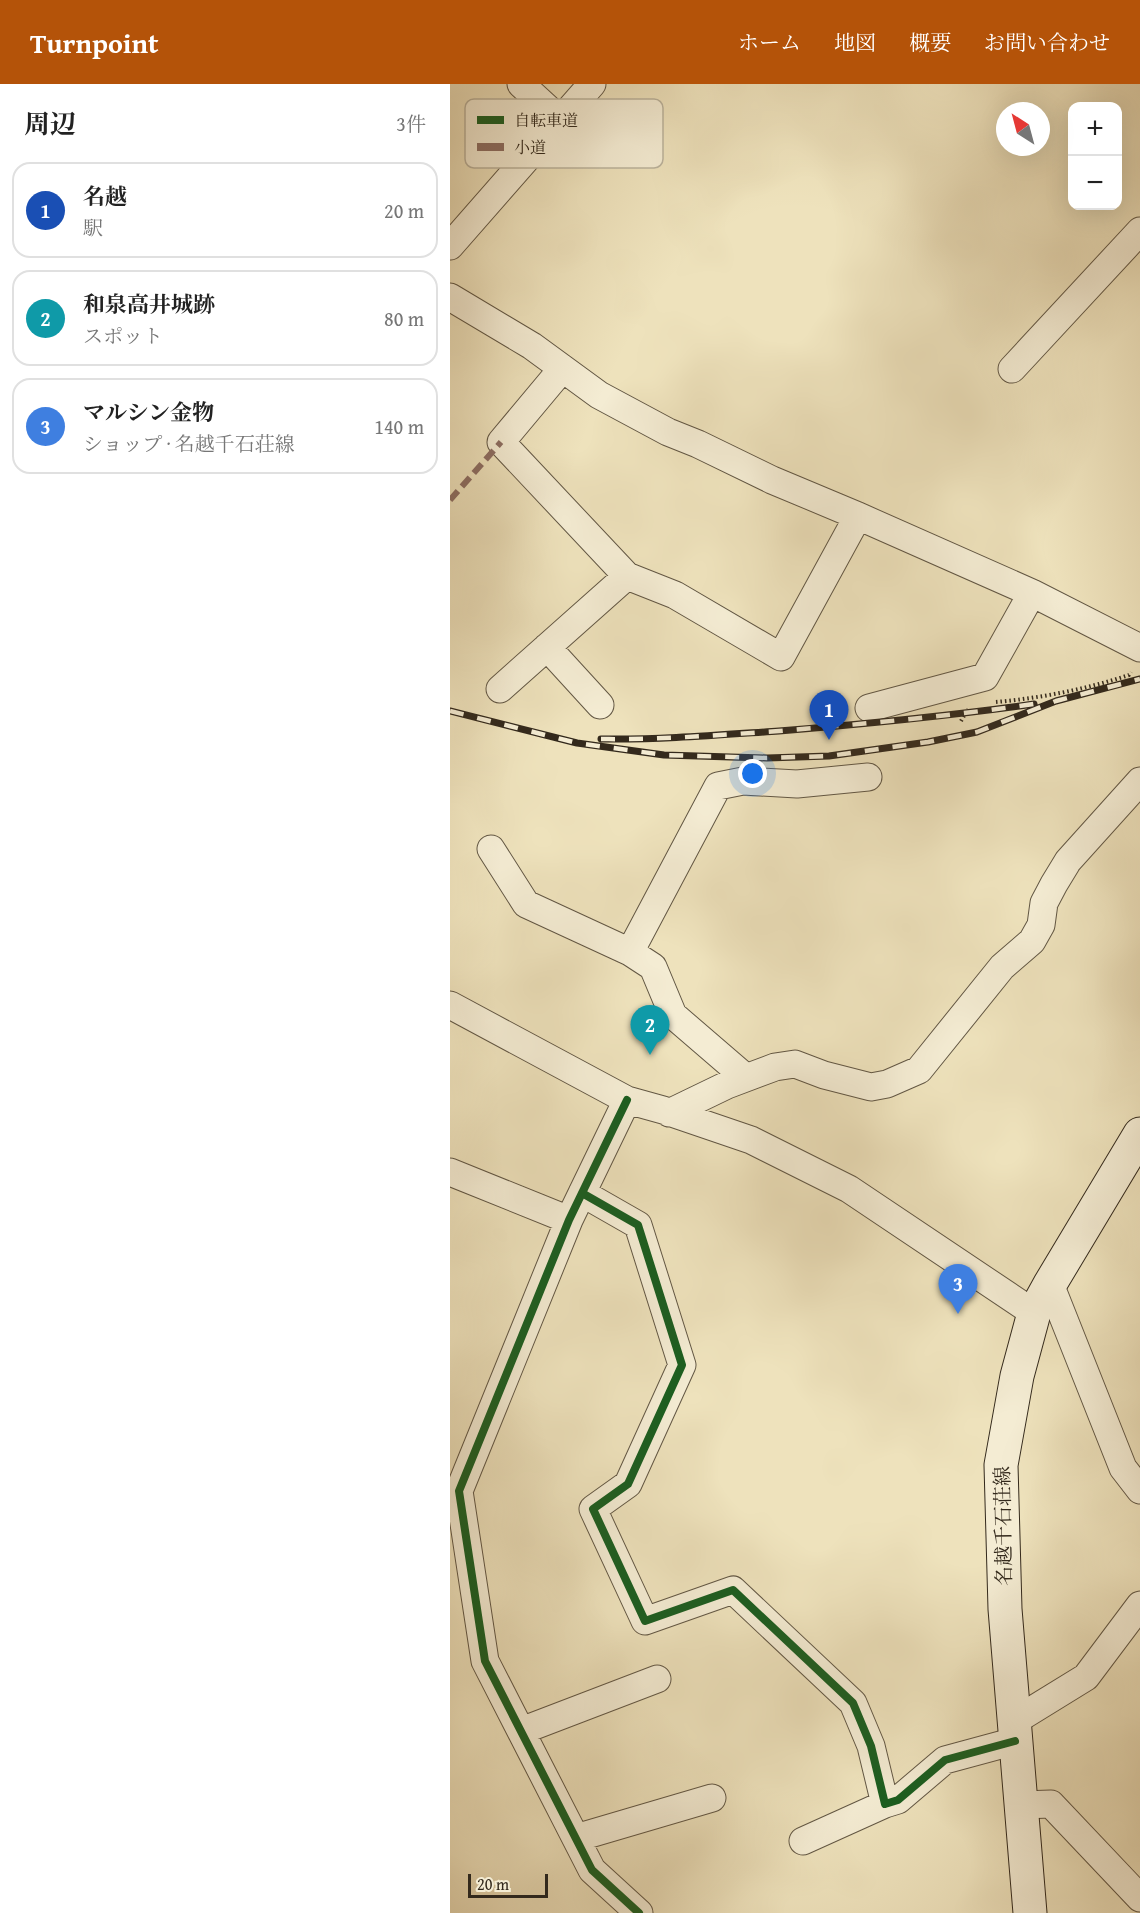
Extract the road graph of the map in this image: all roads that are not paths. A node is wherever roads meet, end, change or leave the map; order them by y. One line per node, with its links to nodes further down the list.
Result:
1 (521, 84): 3 (street)
2 (591, 84): 4 (street)
3 (537, 99)
4 (578, 99)
5 (518, 168): 7 (street)
6 (1140, 231): 10 (street)
7 (450, 246)
8 (450, 297): 9 (street)
9 (562, 369): 11 (street); 12 (street)
10 (1012, 369)
11 (858, 516): 12 (street); 13 (street)
12 (627, 576): 14 (street)
13 (1032, 593): 15 (street); 18 (street)
14 (547, 647): 16 (street); 17 (street)
15 (1137, 657)
16 (500, 689)
17 (600, 705)
18 (869, 708)
19 (868, 777): 22 (street)
20 (1140, 781): 24 (street)
21 (491, 849): 22 (street)
22 (630, 952): 24 (street)
23 (450, 1005): 25 (street)
24 (745, 1077): 26 (street)
25 (627, 1100): 26 (street); 29 (street)
26 (669, 1113): 32 (street)
27 (1140, 1134): 31 (street, 名越千石荘線)
28 (450, 1172): 30 (street)
29 (582, 1193): 30 (street); 39 (street)
30 (569, 1220): 36 (street)
31 (1050, 1284): 32 (street, 名越千石荘線); 33 (street)
32 (1034, 1313): 37 (street, 名越千石荘線)
33 (1140, 1490)
34 (1140, 1605): 37 (street)
35 (657, 1679): 36 (street)
36 (521, 1731): 41 (street)
37 (1014, 1731): 39 (street); 40 (street, 名越千石荘線)
38 (712, 1798): 41 (street)
39 (885, 1804): 42 (street)
40 (1021, 1805): 43 (street); 45 (street, 名越千石荘線)
41 (576, 1838): 44 (street)
42 (803, 1841)
43 (1140, 1898)
44 (639, 1913)
45 (1030, 1913)

